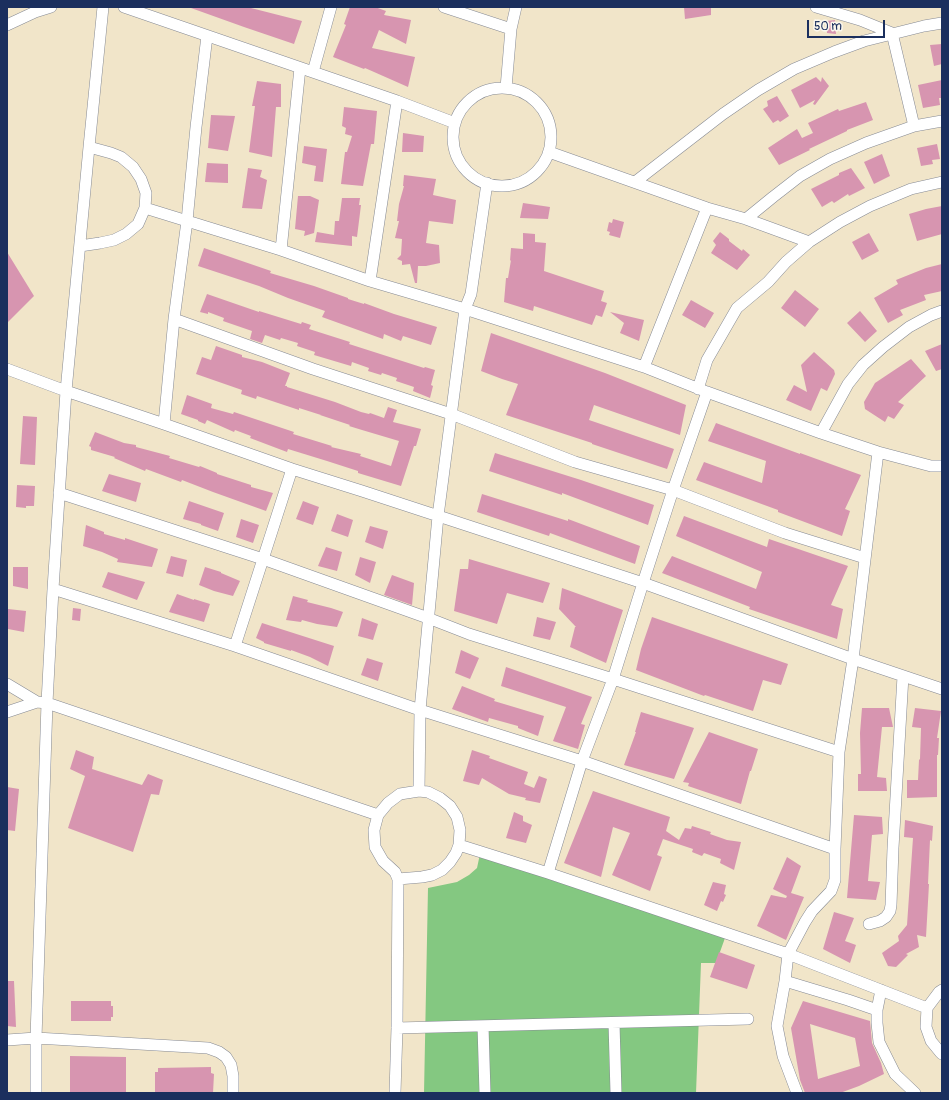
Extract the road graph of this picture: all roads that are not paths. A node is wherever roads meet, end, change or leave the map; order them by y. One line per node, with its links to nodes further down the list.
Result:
1 (51, 7): 9 (street)
2 (103, 7): 20 (street)
3 (124, 7): 12 (street)
4 (331, 7): 14 (street)
5 (444, 7): 10 (street)
6 (516, 7): 10 (street)
7 (816, 7): 11 (street)
8 (942, 23): 11 (street)
9 (7, 25)
10 (511, 29): 15 (street)
11 (892, 34): 19 (street); 22 (street)
12 (207, 36): 13 (street); 28 (street)
13 (300, 68): 14 (street); 31 (street)
14 (313, 72): 16 (street)
15 (506, 88): 18 (street); 21 (street)
16 (398, 101): 18 (street); 32 (street)
17 (942, 121): 19 (street)
18 (455, 123): 24 (street)
19 (914, 126): 27 (street)
20 (89, 147): 25 (street); 30 (street)
21 (549, 152): 22 (street); 24 (street)
22 (635, 182): 26 (street)
23 (942, 182): 29 (street)
24 (487, 183): 33 (street)
25 (145, 208): 28 (street); 30 (street)
26 (707, 208): 27 (street); 36 (street)
27 (746, 219): 29 (street)
28 (187, 221): 31 (street); 35 (street)
29 (809, 242): 38 (street)
30 (80, 246): 39 (street)
31 (281, 250): 32 (street)
32 (370, 281): 33 (street)
33 (465, 309): 36 (street); 40 (street)
34 (942, 311): 42 (street)
35 (174, 319): 40 (street); 41 (street)
36 (644, 367): 38 (street)
37 (7, 369): 39 (street)
38 (703, 390): 42 (street); 47 (street)
39 (66, 391): 41 (street); 48 (street)
40 (451, 414): 47 (street); 49 (street)
41 (164, 424): 45 (street)
42 (821, 433): 43 (street)
43 (878, 452): 44 (street); 50 (street)
44 (937, 466): 46 (street)
45 (292, 469): 49 (street); 51 (street)
46 (942, 476)
47 (673, 490): 50 (street); 52 (street)
48 (60, 493): 51 (street); 53 (street)
49 (438, 516): 52 (street); 54 (street)
50 (865, 558): 56 (street)
51 (263, 559): 54 (street); 55 (street)
52 (643, 583): 56 (street); 58 (street)
53 (53, 589): 55 (street); 61 (street)
54 (428, 618): 58 (street); 62 (street)
55 (235, 646): 62 (street)
56 (853, 659): 57 (street); 64 (street)
57 (903, 676): 60 (street); 72 (street)
58 (613, 678): 64 (street); 65 (street)
59 (7, 684): 61 (street)
60 (942, 689)
61 (42, 703): 63 (street); 67 (street); 83 (street)
62 (420, 710): 65 (street); 66 (street)
63 (7, 712)
64 (839, 752): 69 (street)
65 (582, 762): 69 (street); 70 (street)
66 (419, 791): 67 (street); 68 (street)
67 (378, 815): 71 (street)
68 (459, 845): 70 (street); 71 (street)
69 (835, 849): 73 (street)
70 (548, 873): 73 (street)
71 (398, 879): 82 (street)
72 (869, 924)
73 (788, 954): 74 (street); 75 (street)
74 (785, 982): 78 (street); 91 (street)
75 (881, 990): 77 (street); 78 (street)
76 (942, 990): 77 (street)
77 (927, 1008): 85 (street)
78 (877, 1010): 92 (street)
79 (748, 1019): 80 (street)
80 (614, 1023): 81 (street); 90 (street)
81 (483, 1026): 82 (street); 89 (street)
82 (398, 1028): 88 (street)
83 (36, 1038): 84 (street); 86 (street); 87 (street)
84 (7, 1040)
85 (942, 1054)
86 (36, 1093)
87 (233, 1093)
88 (395, 1093)
89 (484, 1093)
90 (616, 1093)
91 (797, 1093)
92 (915, 1093)

